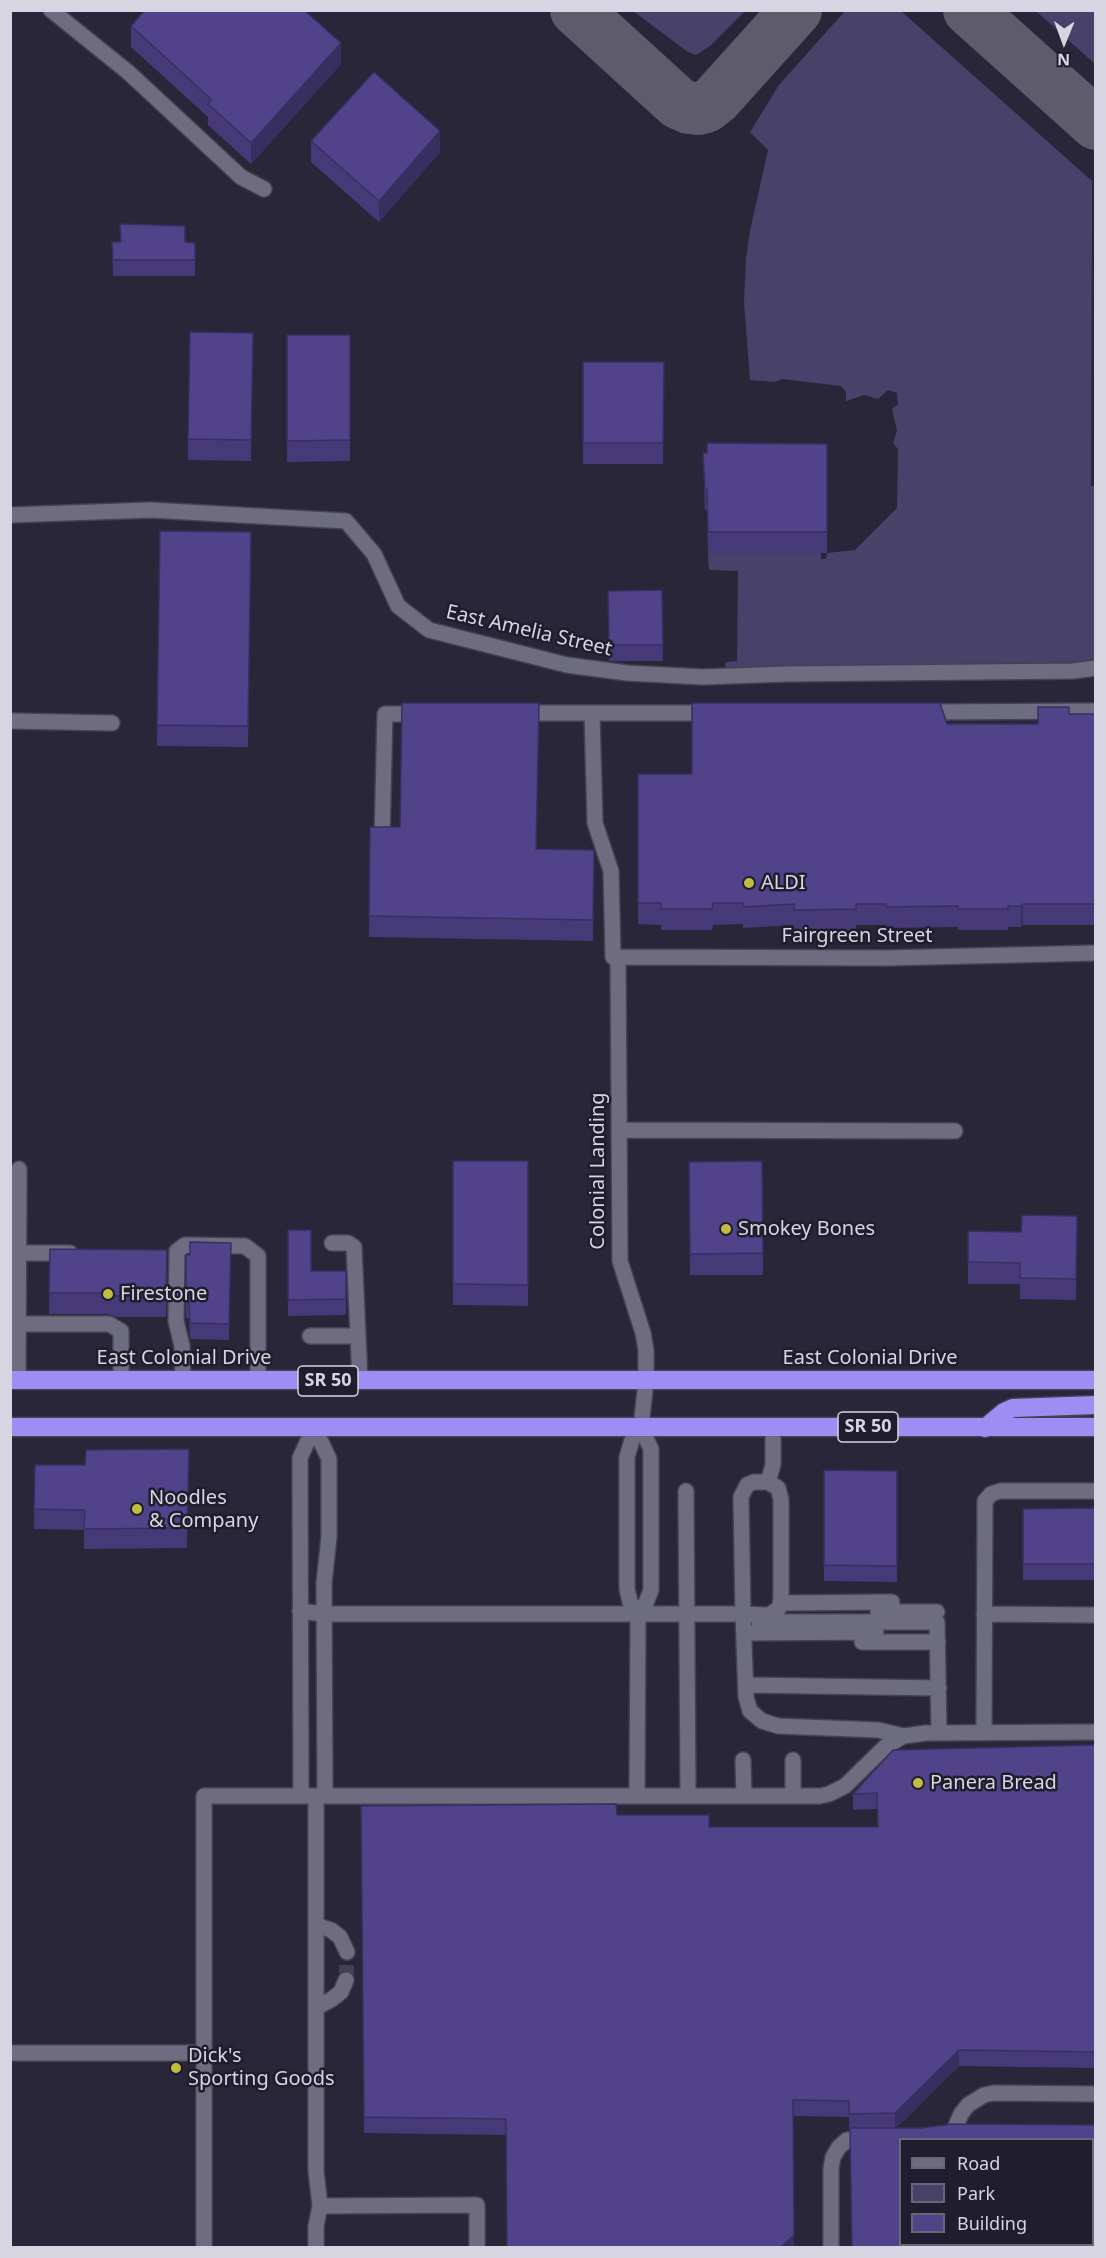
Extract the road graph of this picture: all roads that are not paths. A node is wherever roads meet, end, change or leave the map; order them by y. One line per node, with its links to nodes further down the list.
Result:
1 (51, 10): 2 (street)
2 (264, 189)
3 (10, 516): 4 (street, East Amelia Street)
4 (1095, 668)
5 (1095, 711): 7 (street)
6 (724, 712): 8 (street)
7 (916, 712)
8 (592, 713): 10 (street); 15 (street, Colonial Landing)
9 (431, 714): 13 (street)
10 (500, 714)
11 (10, 721): 12 (street)
12 (112, 723)
13 (382, 838)
14 (1095, 953): 15 (street, Fairgreen Street)
15 (615, 957): 16 (street, Colonial Landing)
16 (619, 1131): 17 (street); 31 (street, Colonial Landing)
17 (955, 1131)
18 (16, 1177): 20 (street)
19 (332, 1243): 24 (street)
20 (19, 1253): 21 (street); 22 (street)
21 (85, 1253)
22 (18, 1324): 25 (street); 26 (street)
23 (310, 1336): 24 (street)
24 (358, 1336): 27 (street)
25 (14, 1380): 26 (highway, East Colonial Drive / SR 50)
26 (121, 1380): 29 (highway, East Colonial Drive / SR 50)
27 (360, 1380): 30 (highway, East Colonial Drive / SR 50); 31 (highway, East Colonial Drive / SR 50)
28 (1095, 1380): 31 (highway, East Colonial Drive / SR 50)
29 (183, 1381): 30 (highway, East Colonial Drive / SR 50); 30 (street)
30 (258, 1381)
31 (646, 1381): 35 (street)
32 (1095, 1405): 38 (highway)
33 (10, 1427): 34 (highway, SR 50)
34 (314, 1427): 35 (highway, SR 50); 43 (street); 44 (street)
35 (641, 1427): 36 (highway, SR 50); 45 (street); 45 (street)
36 (773, 1427): 38 (highway, SR 50); 39 (street)
37 (1095, 1427): 38 (highway, SR 50)
38 (985, 1428)
39 (768, 1482): 42 (street); 50 (street)
40 (687, 1491): 46 (street)
41 (1095, 1491): 47 (street)
42 (778, 1608): 49 (street); 50 (street)
43 (300, 1611): 44 (street); 59 (street)
44 (324, 1614): 45 (street); 59 (street)
45 (638, 1614): 46 (street); 60 (street)
46 (687, 1614): 50 (street); 61 (street)
47 (984, 1614): 48 (street); 55 (street)
48 (1095, 1615)
49 (937, 1622): 50 (street); 52 (street)
50 (744, 1628): 51 (street)
51 (746, 1685): 52 (street); 56 (street)
52 (939, 1688): 54 (street)
53 (1095, 1731): 55 (street)
54 (939, 1733): 55 (street); 56 (street)
55 (984, 1733)
56 (904, 1736): 63 (street)
57 (743, 1760): 62 (street)
58 (793, 1760): 63 (street)
59 (314, 1796): 60 (street); 64 (street); 69 (street)
60 (637, 1796): 61 (street)
61 (688, 1796): 62 (street)
62 (744, 1796): 63 (street)
63 (793, 1796)
64 (316, 1925): 65 (street); 67 (street)
65 (347, 1952)
66 (346, 1980): 67 (street)
67 (316, 2008): 73 (street)
68 (10, 2053): 69 (street)
69 (203, 2053): 74 (street)
70 (1095, 2094): 71 (street)
71 (953, 2134)
72 (879, 2138): 77 (street)
73 (320, 2205): 75 (street); 76 (street)
74 (204, 2247)
75 (316, 2247)
76 (477, 2247)
77 (831, 2247)

